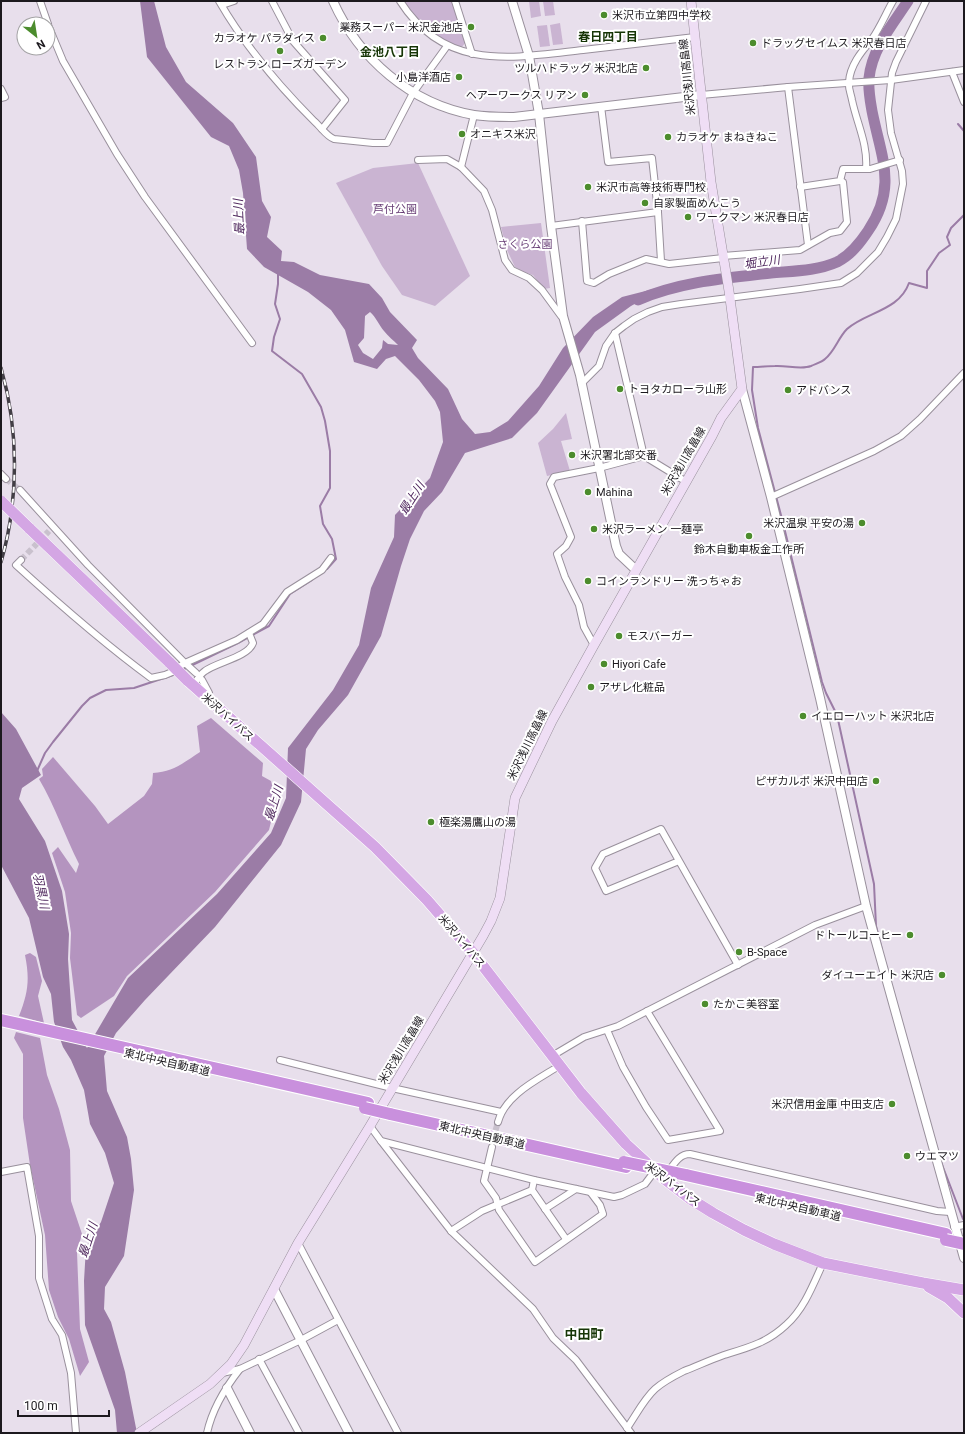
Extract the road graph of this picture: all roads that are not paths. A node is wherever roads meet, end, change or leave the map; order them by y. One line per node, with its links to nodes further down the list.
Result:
1 (40, 1): 12 (street)
2 (234, 1): 11 (street)
3 (272, 1): 31 (street)
4 (333, 1): 24 (street)
5 (400, 1): 15 (street)
6 (455, 1): 16 (street)
7 (512, 1): 17 (street)
8 (691, 1): 13 (main road, 米沢浅川高畠線)
9 (893, 1): 21 (street)
10 (926, 1): 20 (street)
11 (221, 3): 31 (street)
12 (45, 16)
13 (695, 37): 17 (street); 25 (main road, 米沢浅川高畠線)
14 (56, 44): 47 (street)
15 (447, 46): 16 (street); 24 (street)
16 (472, 54): 17 (street)
17 (529, 56): 29 (street)
18 (964, 70): 19 (street)
19 (952, 72): 20 (street); 27 (street)
20 (891, 80): 21 (street); 33 (street)
21 (848, 84): 22 (street); 35 (street)
22 (788, 87): 25 (street); 37 (street)
23 (1, 89): 26 (street)
24 (413, 93): 30 (street); 31 (street)
25 (701, 95): 28 (street); 42 (main road, 米沢浅川高畠線)
26 (1, 98)
27 (964, 102)
28 (601, 106): 29 (street); 38 (street)
29 (539, 114): 30 (street); 40 (street)
30 (474, 115): 34 (street)
31 (322, 129)
32 (418, 160): 34 (street)
33 (900, 160): 35 (street); 44 (street)
34 (461, 166): 45 (street)
35 (868, 169): 36 (street)
36 (840, 181): 37 (street); 41 (street)
37 (800, 187): 41 (street)
38 (658, 212): 39 (street); 43 (street)
39 (582, 221): 40 (street); 43 (street)
40 (551, 226): 45 (street)
41 (808, 245): 42 (street)
42 (723, 257): 43 (street); 44 (main road, 米沢浅川高畠線)
43 (661, 261)
44 (730, 294): 46 (street); 50 (main road, 米沢浅川高畠線)
45 (563, 316): 49 (street)
46 (616, 333): 49 (street); 51 (street)
47 (252, 343)
48 (964, 373): 57 (street)
49 (581, 384): 52 (street)
50 (742, 389): 55 (main road, 米沢浅川高畠線); 57 (street)
51 (644, 456): 52 (street); 55 (street)
52 (599, 468): 61 (street); 63 (street)
53 (1, 474): 54 (street)
54 (6, 479)
55 (686, 481): 61 (main road, 米沢浅川高畠線)
56 (20, 490): 64 (street)
57 (771, 496): 68 (street)
58 (1, 501): 65 (highway, 米沢バイパス, bridge)
59 (331, 558): 62 (street)
60 (21, 560): 65 (street)
61 (636, 570): 63 (main road, 米沢浅川高畠線)
62 (250, 636): 64 (street); 66 (street)
63 (594, 645): 69 (main road, 米沢浅川高畠線)
64 (186, 664): 65 (street); 66 (street)
65 (173, 668): 66 (highway, 米沢バイパス, bridge)
66 (194, 678): 69 (highway, 米沢バイパス)
67 (679, 861): 67 (street); 70 (street)
68 (866, 906): 70 (street); 94 (street)
69 (473, 953): 75 (highway, 米沢バイパス); 79 (main road, 米沢浅川高畠線)
70 (738, 965): 71 (street)
71 (647, 1011): 74 (street); 74 (street)
72 (1, 1020): 78 (highway, 東北中央自動車道)
73 (1, 1024): 78 (highway, 東北中央自動車道)
74 (607, 1030): 75 (street)
75 (552, 1056): 77 (highway, 米沢バイパス)
76 (280, 1060): 79 (street)
77 (559, 1066): 80 (street); 87 (highway, 米沢バイパス)
78 (204, 1068): 97 (highway, 東北中央自動車道, bridge)
79 (392, 1088): 80 (street); 82 (main road, 米沢浅川高畠線)
80 (501, 1112): 81 (street)
81 (498, 1122)
82 (370, 1126): 83 (street); 100 (main road, 米沢浅川高畠線)
83 (381, 1141): 85 (street); 96 (street)
84 (492, 1146): 85 (street)
85 (487, 1168): 88 (street); 92 (street)
86 (1, 1172): 115 (street)
87 (658, 1175): 91 (street); 94 (street); 103 (highway, 米沢バイパス)
88 (534, 1180): 89 (street); 90 (street)
89 (576, 1189): 91 (street); 93 (street)
90 (532, 1190): 92 (street); 93 (street)
91 (592, 1193): 98 (street)
92 (498, 1204): 96 (street); 98 (street)
93 (545, 1209): 98 (street)
94 (950, 1212): 97 (street)
95 (964, 1225): 97 (street)
96 (451, 1231): 114 (street)
97 (949, 1234): 99 (highway, 東北中央自動車道); 101 (highway, 東北中央自動車道, bridge); 102 (street)
98 (566, 1239)
99 (964, 1239)
100 (298, 1243): 105 (main road, 米沢浅川高畠線); 108 (street)
101 (964, 1244)
102 (964, 1258)
103 (823, 1263): 104 (highway, 米沢バイパス); 114 (street)
104 (924, 1283): 106 (highway, 米沢バイパス); 107 (highway)
105 (274, 1289): 109 (street); 112 (main road, 米沢浅川高畠線)
106 (964, 1290)
107 (964, 1313)
108 (338, 1320): 109 (street); 121 (street)
109 (301, 1340): 110 (street); 120 (street)
110 (260, 1359): 111 (street); 119 (street)
111 (240, 1370): 112 (street); 113 (street)
112 (221, 1374): 116 (main road, 米沢浅川高畠線)
113 (227, 1388): 117 (street); 118 (street)
114 (629, 1430)
115 (76, 1433)
116 (139, 1433)
117 (207, 1433)
118 (250, 1433)
119 (299, 1433)
120 (349, 1433)
121 (398, 1433)

